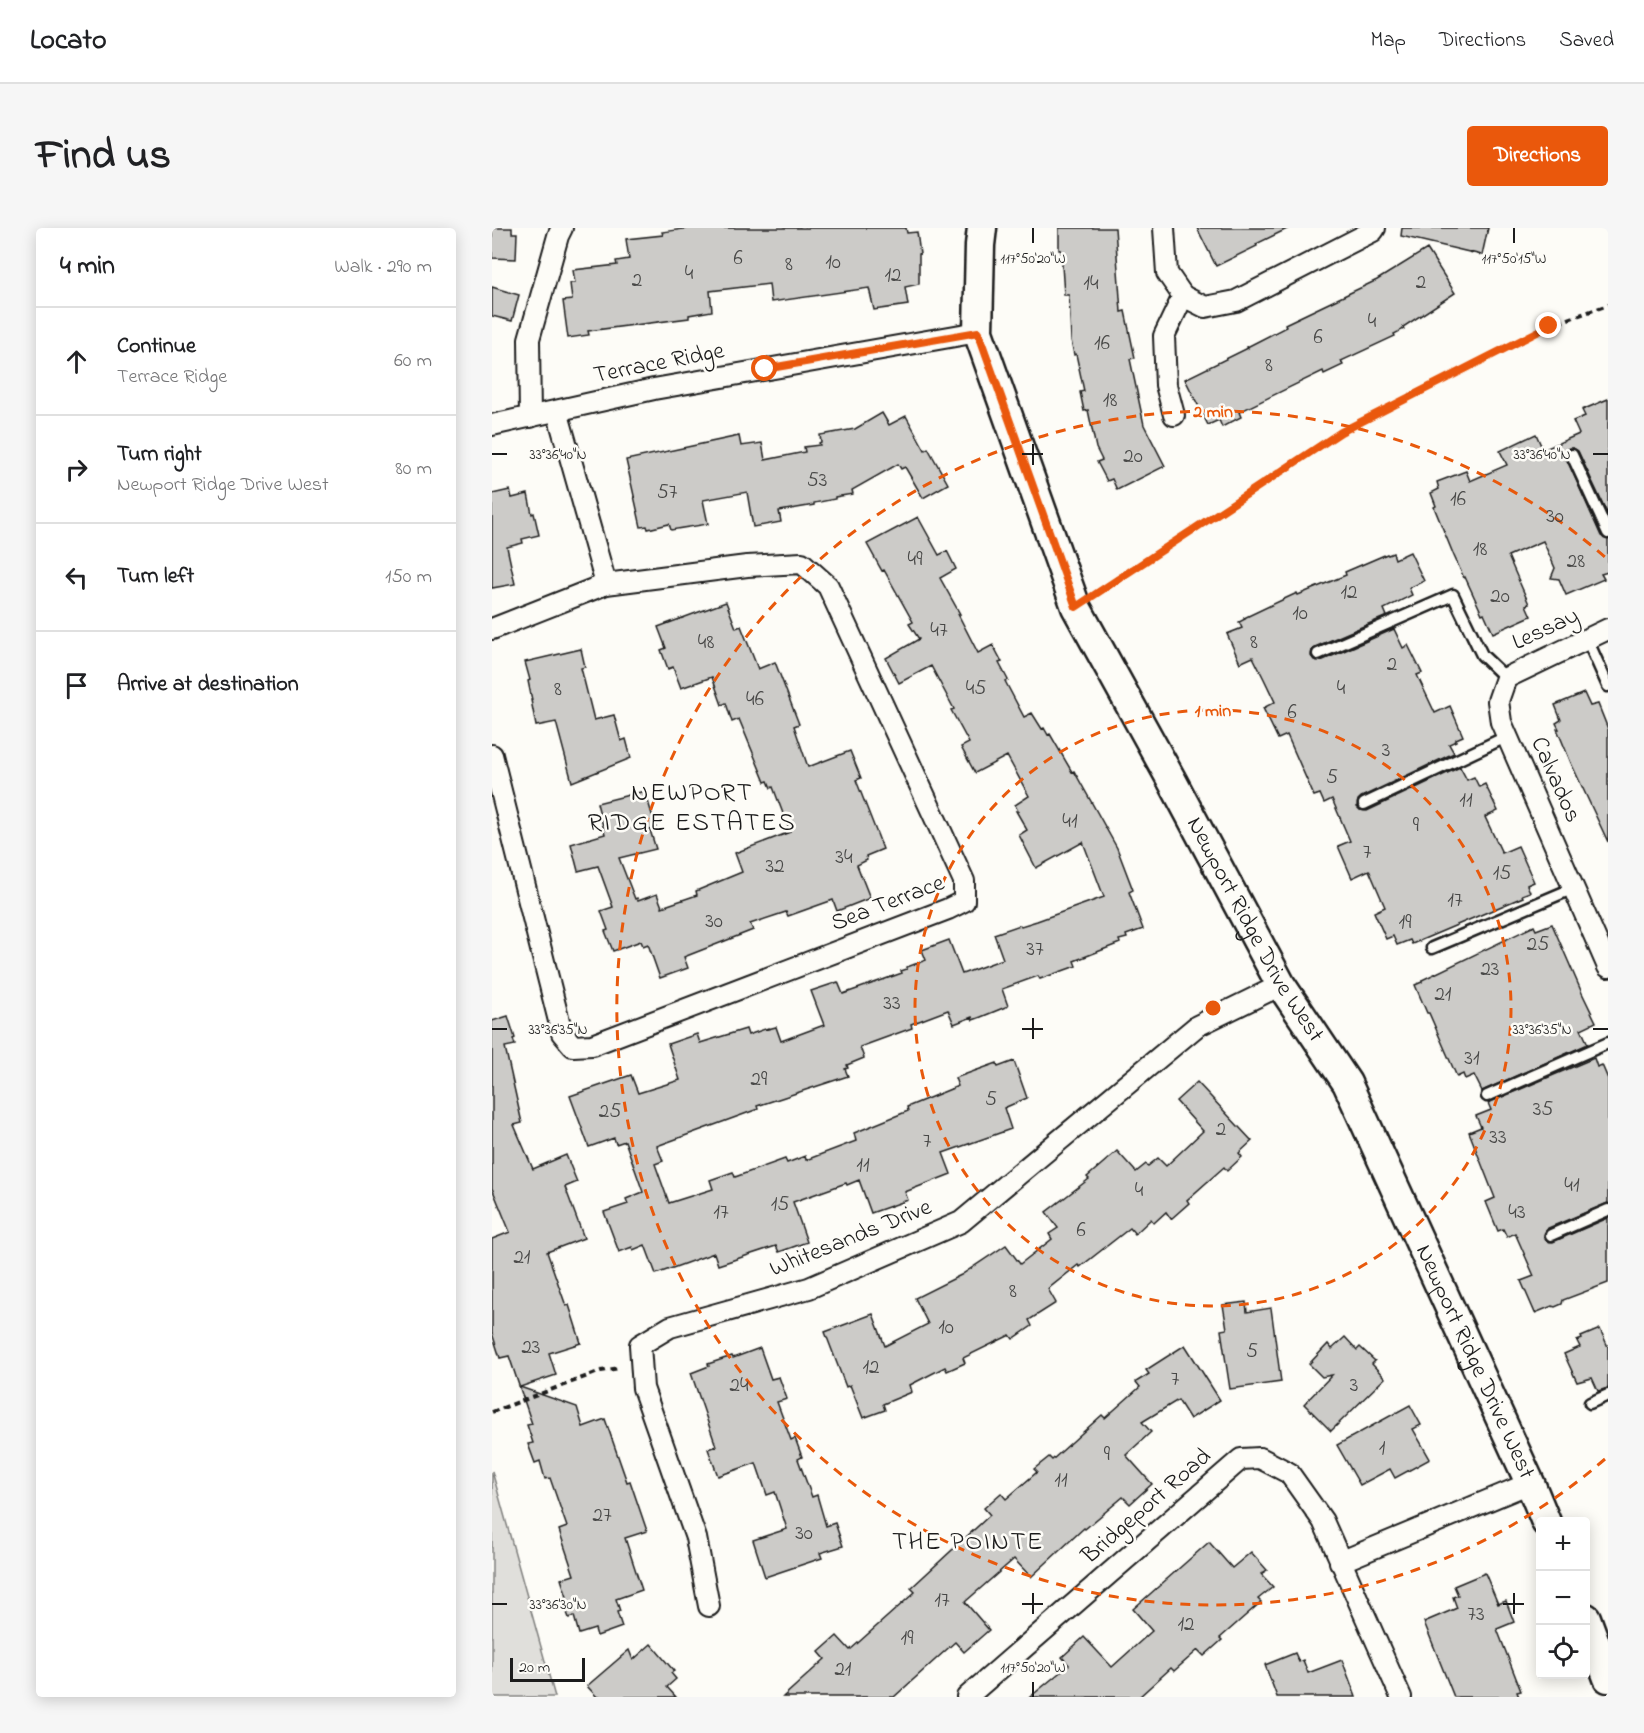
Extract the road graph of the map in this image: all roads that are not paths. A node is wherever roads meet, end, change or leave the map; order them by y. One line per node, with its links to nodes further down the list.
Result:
1 (562, 228): 9 (street)
2 (982, 228): 6 (street)
3 (1164, 228): 5 (street)
4 (1375, 228): 5 (street)
5 (1183, 296): 8 (street)
6 (978, 332): 7 (street, Terrace Ridge); 26 (street, Newport Ridge Drive West)
7 (557, 411): 9 (street, Terrace Ridge); 13 (street)
8 (1174, 415)
9 (530, 417): 10 (street, Terrace Ridge)
10 (492, 425)
11 (1572, 455): 12 (lane)
12 (1608, 533)
13 (606, 584): 14 (street, Sea Terrace); 21 (street, Sea Terrace)
14 (492, 629)
15 (1608, 629): 16 (street, Lessay)
16 (1587, 639): 18 (street, Lessay); 19 (lane)
17 (1318, 654): 18 (lane)
18 (1506, 678): 20 (street, Calvados)
19 (1608, 686)
20 (1508, 736): 22 (lane); 23 (street, Calvados)
21 (492, 755)
22 (1364, 804)
23 (1574, 888): 24 (lane); 25 (street, Calvados)
24 (1432, 948)
25 (1608, 967)
26 (1281, 985): 33 (street, Newport Ridge Drive West); 36 (street, Whitesands Drive)
27 (1608, 1043): 28 (lane)
28 (1487, 1096)
29 (1608, 1210): 30 (lane)
30 (1551, 1235)
31 (1608, 1395): 32 (lane)
32 (1590, 1403)
33 (1530, 1483): 34 (street, Newport Ridge Drive West); 35 (street)
34 (1544, 1517)
35 (1340, 1562): 40 (street, Bridgeport Road); 41 (street, Bridgeport Road)
36 (709, 1606)
37 (1590, 1625): 38 (street)
38 (1603, 1647): 39 (street)
39 (1608, 1678)
40 (967, 1697)
41 (1401, 1697)

